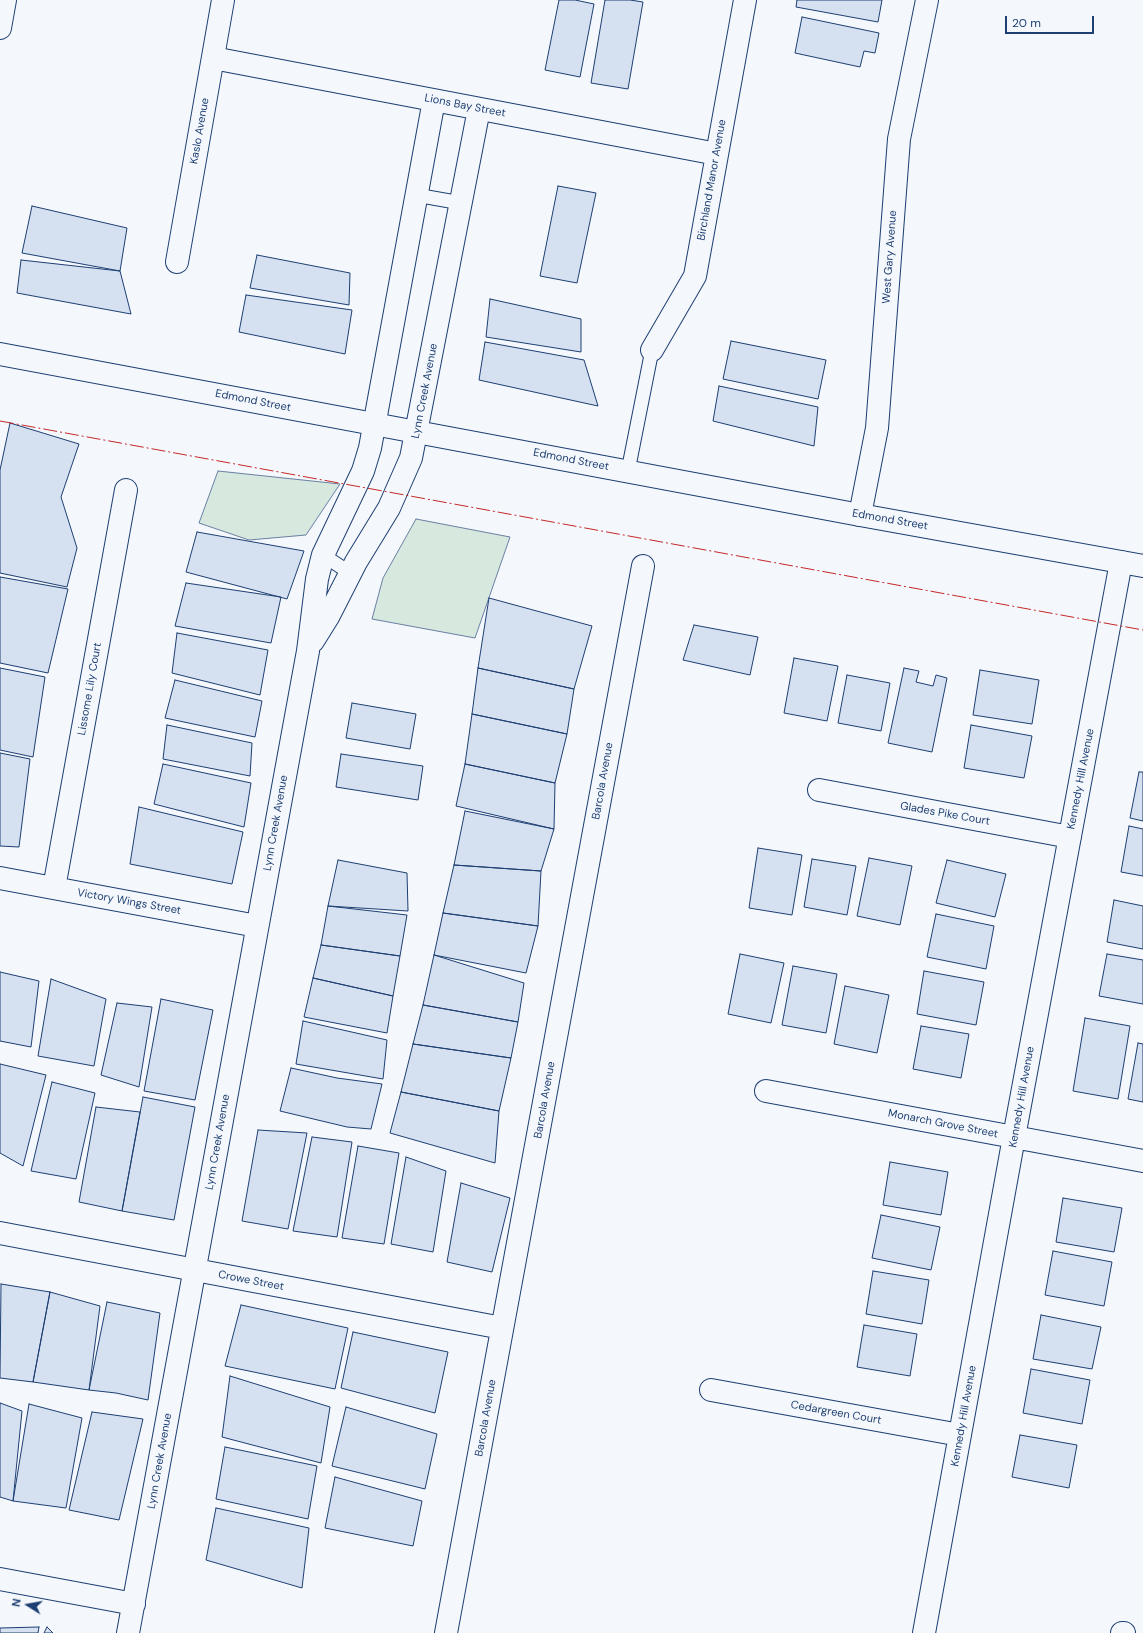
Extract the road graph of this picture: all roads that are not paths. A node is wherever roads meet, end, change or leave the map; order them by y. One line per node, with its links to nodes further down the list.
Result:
1 (5, 0): 5 (street)
2 (223, 0): 6 (street, Kaslo Avenue)
3 (745, 0): 9 (street, Birchland Manor Avenue)
4 (927, 0): 19 (street, West Gary Avenue)
5 (0, 28)
6 (213, 58): 7 (street, Lions Bay Street); 12 (street, Kaslo Avenue)
7 (434, 100): 8 (street, Lions Bay Street); 10 (street, Lynn Creek Avenue)
8 (479, 109): 9 (street, Lions Bay Street); 11 (street, Lynn Creek Avenue)
9 (717, 154): 13 (street, Birchland Manor Avenue)
10 (416, 195): 11 (lane); 15 (street, Lynn Creek Avenue)
11 (461, 203): 16 (street, Lynn Creek Avenue)
12 (178, 262)
13 (652, 350): 17 (lane)
14 (0, 354): 15 (street, Edmond Street)
15 (375, 424): 16 (street, Edmond Street); 20 (street, Lynn Creek Avenue)
16 (417, 432): 17 (street, Edmond Street); 24 (street, Lynn Creek Avenue)
17 (628, 471): 19 (street, Edmond Street)
18 (126, 490): 29 (street, Lissome Lily Court)
19 (860, 515): 21 (street, Edmond Street)
20 (323, 555): 24 (lane); 25 (street, Lynn Creek Avenue)
21 (1121, 562): 23 (street, Edmond Street); 27 (street, Kennedy Hill Avenue)
22 (643, 566): 36 (street, Barcola Avenue)
23 (1143, 566)
24 (350, 573): 25 (street, Lynn Creek Avenue)
25 (308, 651): 30 (street, Lynn Creek Avenue)
26 (819, 790): 27 (street, Glades Pike Court)
27 (1070, 837): 32 (street, Kennedy Hill Avenue)
28 (0, 878): 29 (street, Victory Wings Street)
29 (54, 888): 30 (street, Victory Wings Street)
30 (257, 926): 35 (street, Lynn Creek Avenue)
31 (766, 1091): 32 (street, Monarch Grove Street)
32 (1014, 1137): 33 (street, Monarch Grove Street); 38 (street, Kennedy Hill Avenue)
33 (1143, 1161)
34 (0, 1234): 35 (street, Crowe Street)
35 (194, 1270): 36 (street, Crowe Street); 40 (street, Lynn Creek Avenue)
36 (502, 1328): 42 (street, Barcola Avenue)
37 (711, 1390): 38 (street, Cedargreen Court)
38 (960, 1435): 43 (street, Kennedy Hill Avenue)
39 (0, 1579): 40 (street)
40 (134, 1604): 41 (street, Lynn Creek Avenue)
41 (128, 1633)
42 (446, 1633)
43 (924, 1633)

